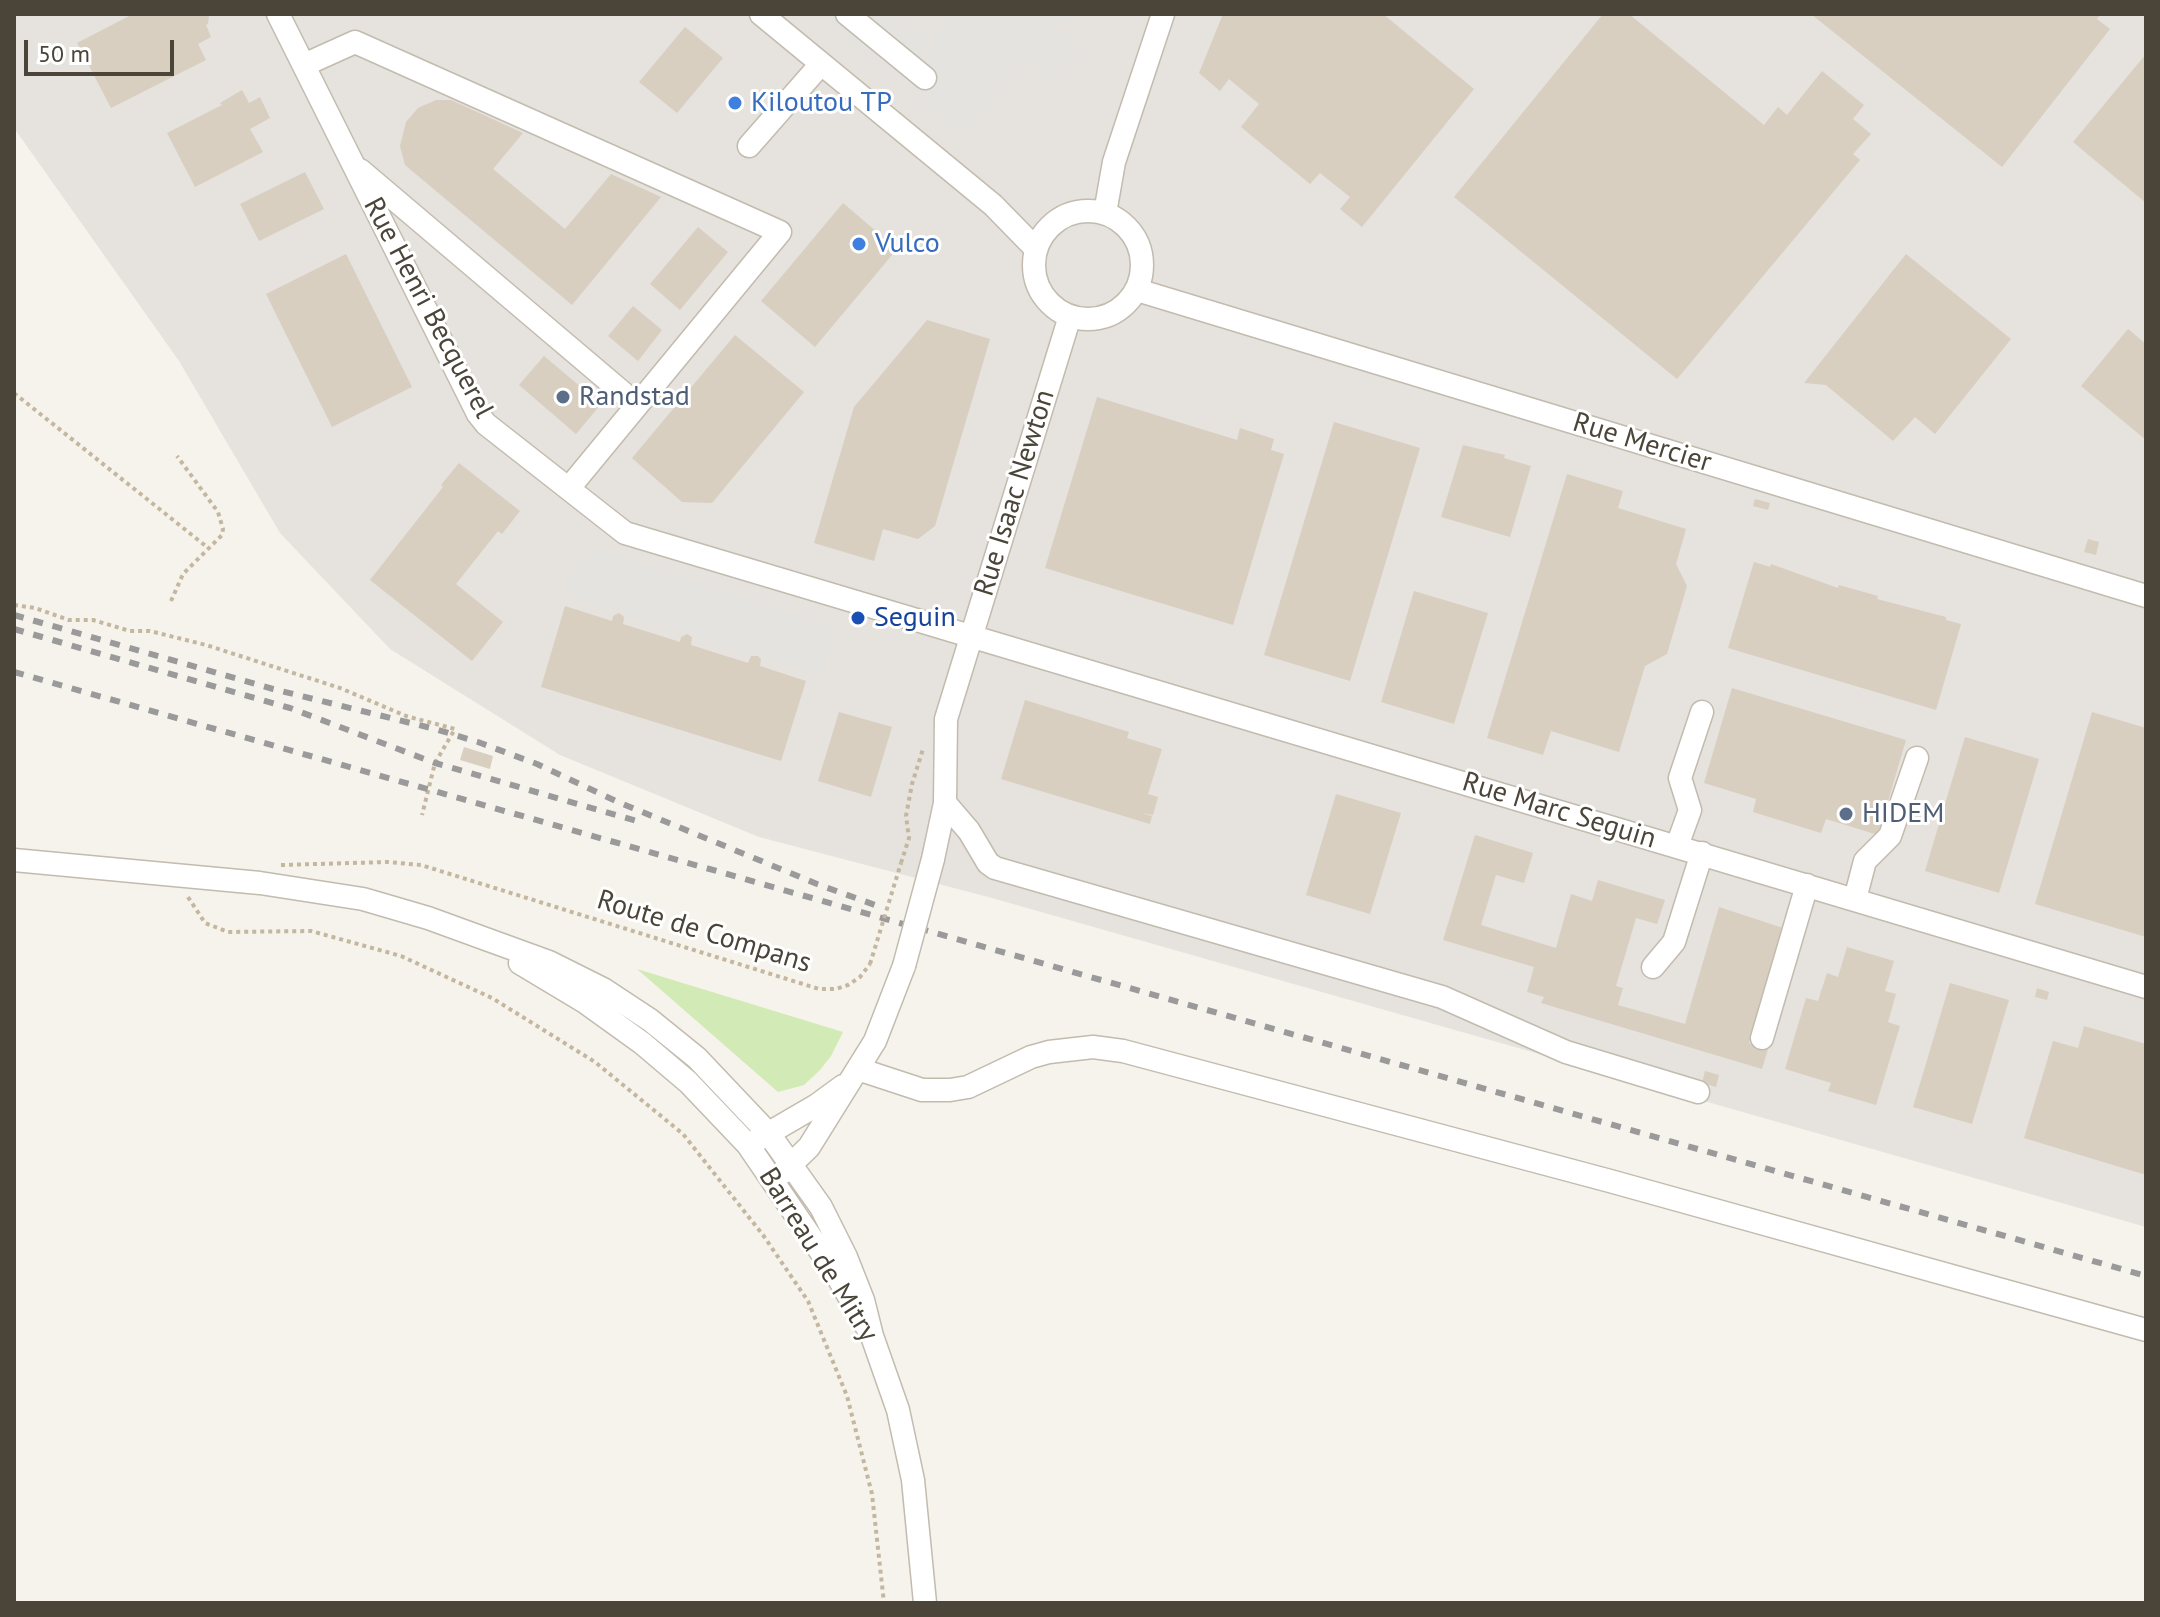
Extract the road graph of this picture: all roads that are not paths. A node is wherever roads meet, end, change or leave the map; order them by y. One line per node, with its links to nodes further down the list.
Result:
1 (278, 14): 6 (street, Rue Henri Becquerel)
2 (761, 14): 5 (street)
3 (847, 14): 7 (street)
4 (1163, 14): 10 (street)
5 (821, 64): 8 (street); 11 (street)
6 (304, 65): 9 (street, Rue Henri Becquerel); 14 (street)
7 (925, 78)
8 (749, 146)
9 (352, 163): 14 (street); 15 (street, Rue Henri Becquerel)
10 (1105, 213): 11 (street); 12 (street)
11 (1036, 249): 13 (street)
12 (1137, 290): 13 (street); 16 (street, Rue Mercier)
13 (1070, 316): 17 (street, Rue Isaac Newton)
14 (636, 404): 15 (street)
15 (569, 488): 17 (street, Rue Henri Becquerel)
16 (2146, 596)
17 (971, 635): 20 (street, Rue Isaac Newton); 21 (street, Rue Marc Seguin)
18 (1702, 712): 21 (street)
19 (1917, 758): 25 (street)
20 (945, 803): 30 (street, Rue Isaac Newton, bridge); 31 (street)
21 (1677, 846): 22 (street, Rue Marc Seguin)
22 (1702, 853): 24 (street, Rue Marc Seguin); 27 (street)
23 (14, 860): 26 (street)
24 (1807, 885): 25 (street, Rue Marc Seguin); 29 (street)
25 (1855, 899): 28 (street, Rue Marc Seguin)
26 (464, 931): 32 (street); 33 (street, Barreau de Mitry)
27 (1653, 967)
28 (2146, 987)
29 (1762, 1038)
30 (852, 1076): 32 (street); 34 (street, Rue Isaac Newton); 36 (street)
31 (1698, 1092)
32 (769, 1134): 33 (street); 34 (street)
33 (748, 1145): 35 (street, Barreau de Mitry)
34 (792, 1165): 35 (street, Rue Isaac Newton); 37 (street)
35 (773, 1180): 37 (street, Barreau de Mitry)
36 (2146, 1330)
37 (872, 1336): 38 (street, Barreau de Mitry)
38 (925, 1603)

